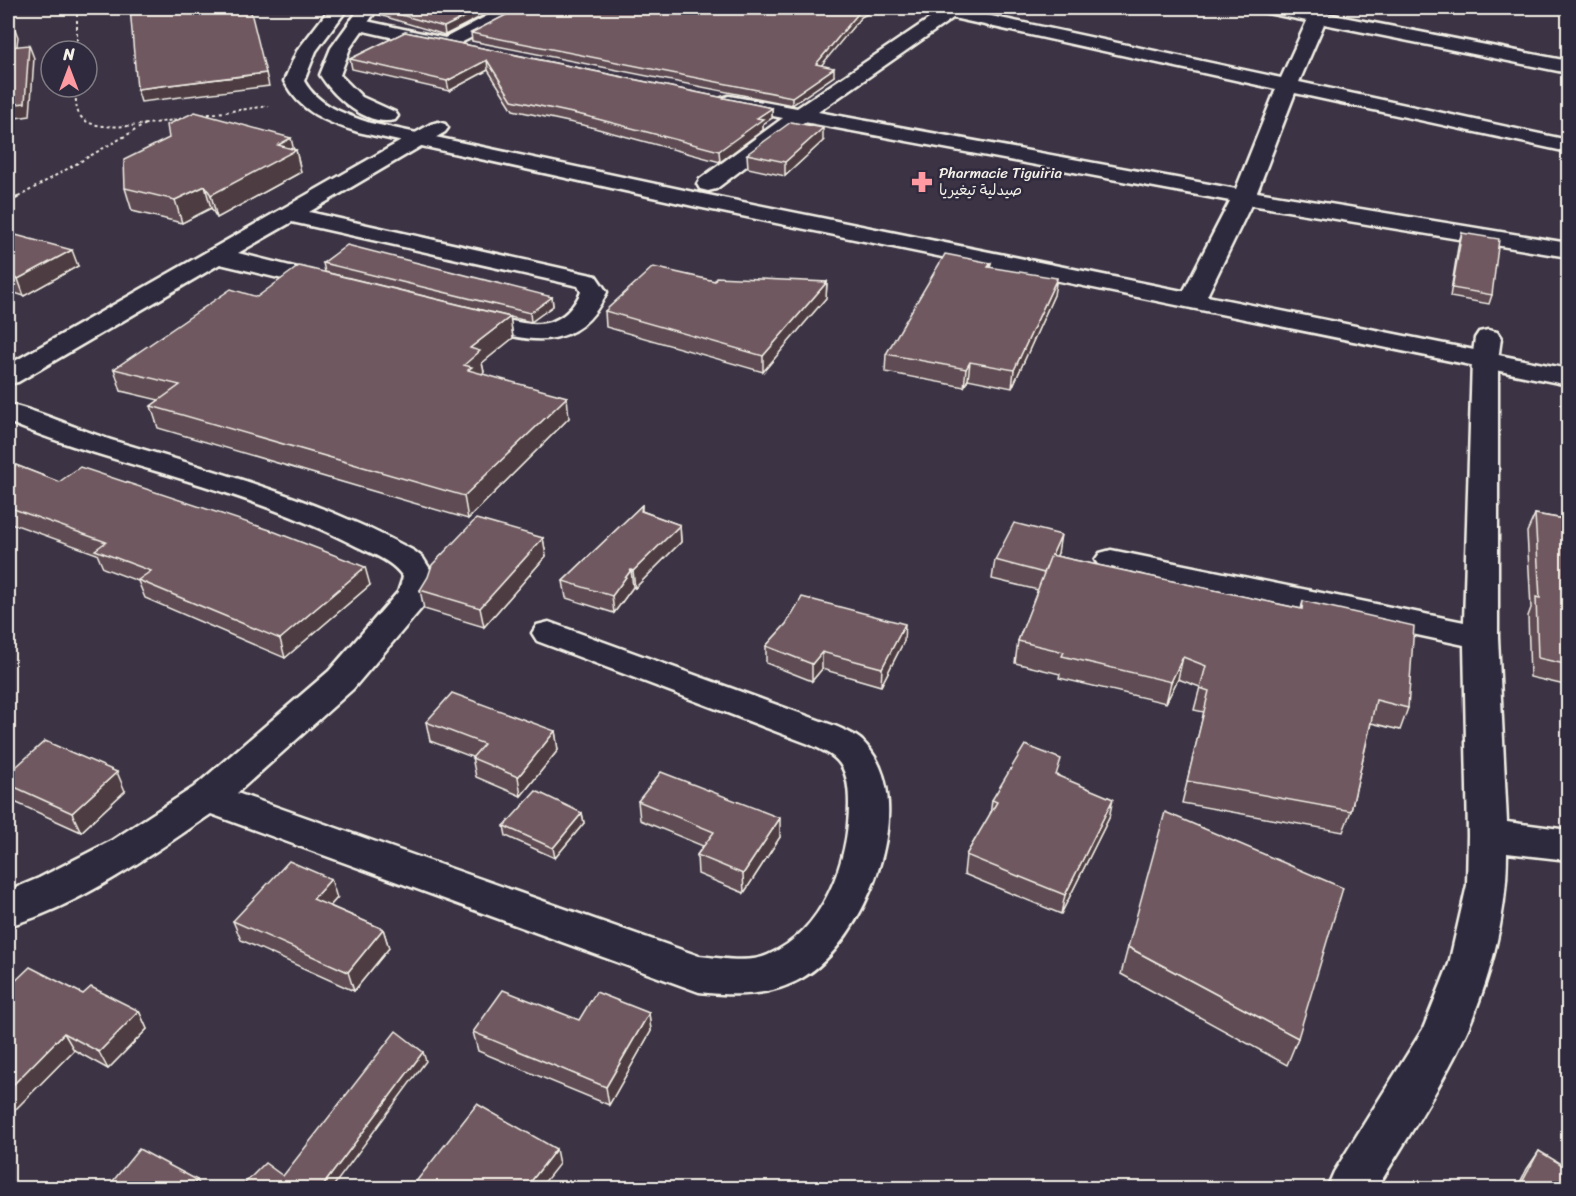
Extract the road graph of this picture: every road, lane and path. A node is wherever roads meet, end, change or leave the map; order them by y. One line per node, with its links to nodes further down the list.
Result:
1 (77, 8): 9 (path)
2 (339, 8): 16 (street)
3 (515, 8): 10 (street)
4 (928, 8): 6 (street)
5 (1268, 8): 7 (street)
6 (953, 10): 13 (street); 18 (street)
7 (1320, 12): 12 (street); 13 (street)
8 (363, 16): 10 (street); 21 (street)
9 (77, 39)
10 (447, 44): 11 (street)
11 (482, 51)
12 (1569, 67)
13 (1287, 87): 23 (street); 25 (street)
14 (705, 97): 18 (street)
15 (77, 99): 20 (path)
16 (305, 101): 17 (path); 22 (street)
17 (201, 116)
18 (799, 116): 24 (street); 25 (street)
19 (190, 117): 20 (path)
20 (150, 122): 26 (path)
21 (438, 128): 22 (street); 24 (street)
22 (416, 141): 27 (street); 31 (street)
23 (1569, 146)
24 (708, 184): 31 (street)
25 (1244, 197): 28 (street); 31 (street)
26 (8, 203)
27 (288, 214): 29 (street); 32 (street)
28 (1569, 250)
29 (215, 255): 30 (street); 35 (street)
30 (351, 288)
31 (1197, 291): 33 (street); 34 (street)
32 (441, 310)
33 (1419, 324)
34 (1487, 344): 36 (street); 40 (street)
35 (8, 376)
36 (1569, 377)
37 (8, 412): 41 (street)
38 (1111, 560): 40 (street)
39 (549, 633): 41 (street)
40 (1481, 638): 42 (street)
41 (207, 797): 44 (street)
42 (1488, 835): 43 (street); 45 (street)
43 (1569, 845)
44 (8, 909)
45 (1351, 1188)

